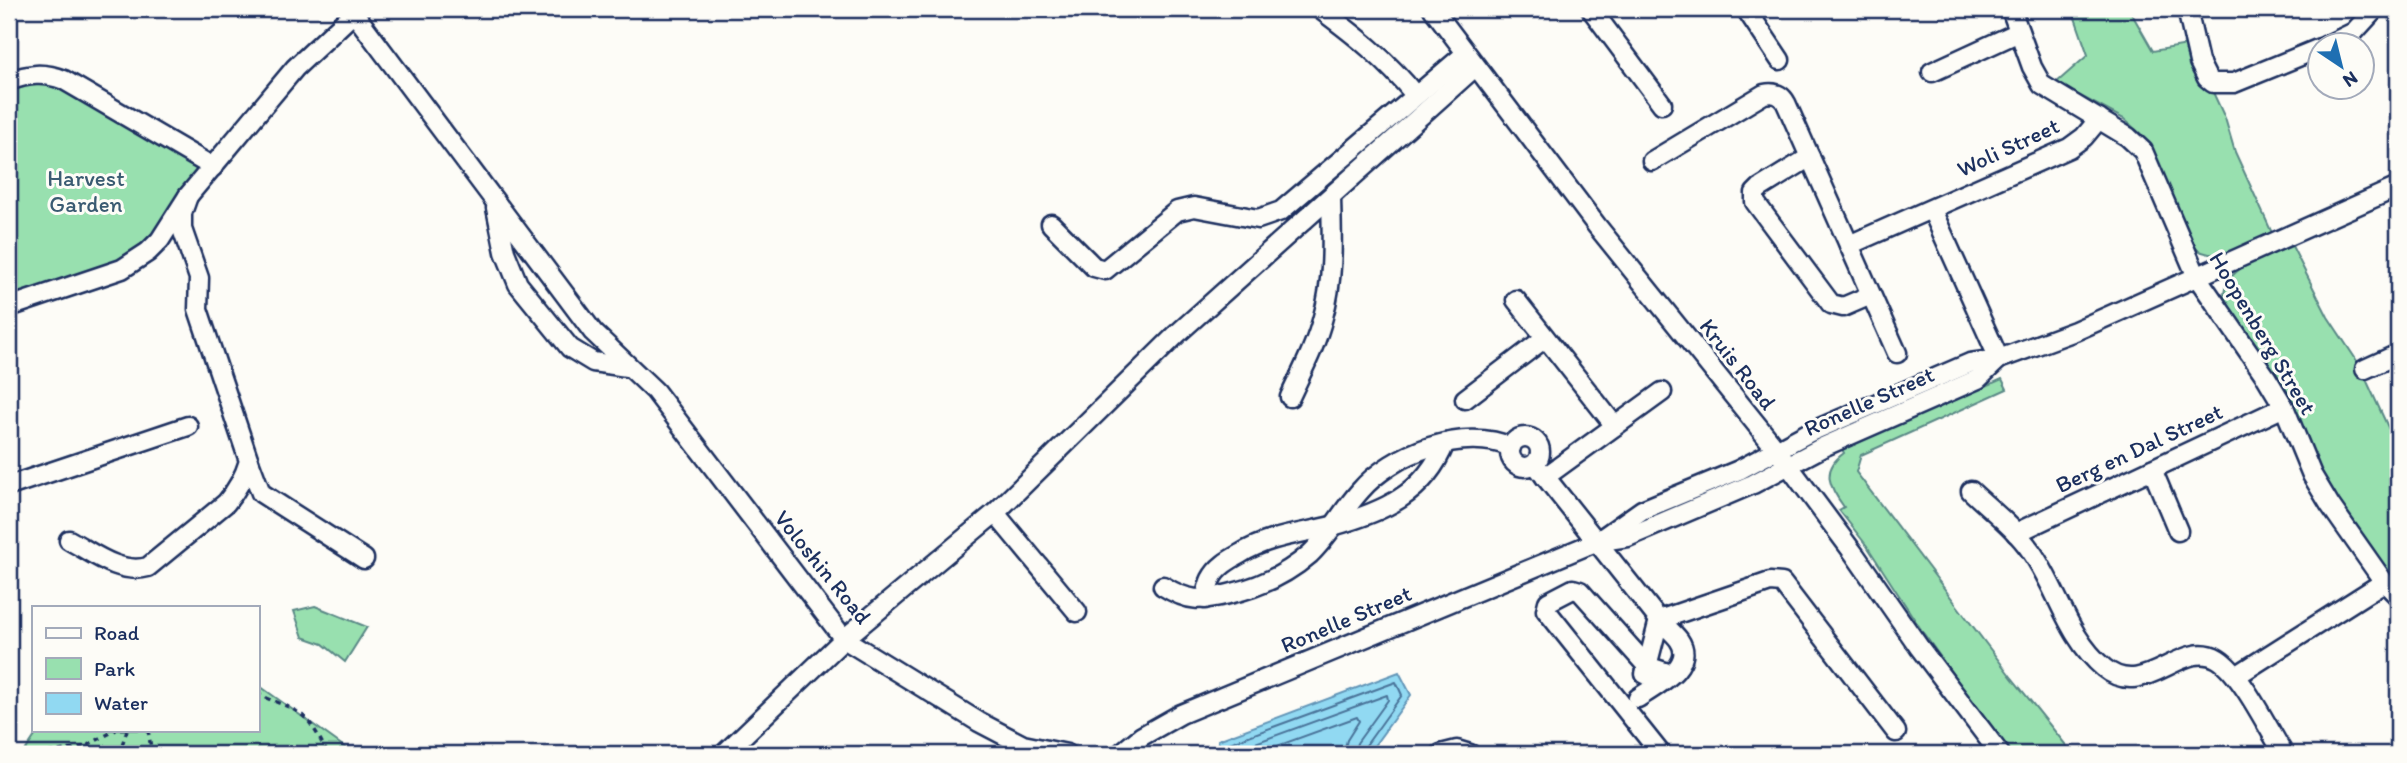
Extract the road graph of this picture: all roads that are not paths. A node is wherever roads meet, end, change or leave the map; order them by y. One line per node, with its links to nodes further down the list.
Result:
1 (1320, 9): 16 (street)
2 (1433, 9): 12 (street, Kruis Road)
3 (1591, 9): 17 (street)
4 (1746, 9): 13 (street)
5 (2011, 9): 9 (street, Hoopenberg Street)
6 (2187, 9): 11 (street)
7 (2375, 9): 10 (street)
8 (356, 11): 21 (street); 25 (street, Voloshin Road)
9 (2019, 32): 14 (street); 18 (street, Hoopenberg Street)
10 (2354, 32)
11 (2306, 53)
12 (1470, 60): 16 (street); 24 (street); 46 (street, Kruis Road)
13 (1780, 60)
14 (1932, 72)
15 (9, 81): 21 (street)
16 (1415, 95): 27 (street)
17 (1662, 104)
18 (2099, 119): 26 (street, Woli Street); 29 (street, Hoopenberg Street)
19 (1810, 157): 20 (street); 28 (street); 30 (street)
20 (1651, 161)
21 (213, 167): 23 (street)
22 (2398, 187): 29 (street, Ronelle Street)
23 (188, 196): 32 (street); 47 (street)
24 (1331, 198): 40 (street); 53 (street)
25 (494, 200): 37 (street, Voloshin Road); 37 (street)
26 (1932, 210): 28 (street, Woli Street); 36 (street)
27 (1051, 224)
28 (1849, 245): 30 (street)
29 (2197, 277): 36 (street, Ronelle Street); 42 (street, Hoopenberg Street)
30 (1871, 295): 34 (street)
31 (1516, 300): 33 (street)
32 (9, 307)
33 (1545, 338): 41 (street); 44 (street)
34 (1897, 353)
35 (2398, 354): 38 (street)
36 (1999, 359): 46 (street, Ronelle Street); 48 (street, Ronelle Street)
37 (627, 367): 66 (street, Voloshin Road)
38 (2365, 369)
39 (1662, 392): 44 (street)
40 (1290, 397)
41 (1465, 399)
42 (2284, 407): 49 (street, Berg en Dal Street); 60 (street, Hoopenberg Street)
43 (188, 426): 51 (street)
44 (1615, 426): 50 (street)
45 (1445, 443): 50 (street); 54 (street); 54 (street)
46 (1777, 450): 48 (street, Kruis Road); 58 (street, Ronelle Street)
47 (249, 461): 57 (street); 59 (street)
48 (1788, 466): 58 (street, Ronelle Street); 78 (street, Kruis Road)
49 (2152, 468): 55 (street); 56 (street, Berg en Dal Street)
50 (1540, 470): 58 (street)
51 (9, 486)
52 (1971, 491): 56 (street)
53 (995, 513): 64 (street); 66 (street)
54 (1333, 526): 63 (street); 63 (street)
55 (2178, 531)
56 (2016, 533): 69 (street)
57 (69, 540)
58 (1598, 541): 65 (street); 74 (street, Ronelle Street)
59 (364, 559)
60 (2384, 582): 62 (street, Hoopenberg Street); 69 (street)
61 (1163, 586): 63 (street)
62 (2398, 596)
63 (1205, 599)
64 (1077, 612)
65 (1659, 620): 67 (street); 68 (street); 71 (street)
66 (844, 639): 72 (street); 73 (street, Voloshin Road)
67 (1647, 666): 68 (street); 70 (street); 70 (street)
68 (1671, 674): 70 (street)
69 (2236, 676): 79 (street)
70 (1631, 703): 77 (street)
71 (1896, 732)
72 (724, 754)
73 (1067, 754)
74 (1120, 754)
75 (1441, 754): 76 (street)
76 (1470, 754)
77 (1661, 754)
78 (2000, 754)
79 (2284, 754)

